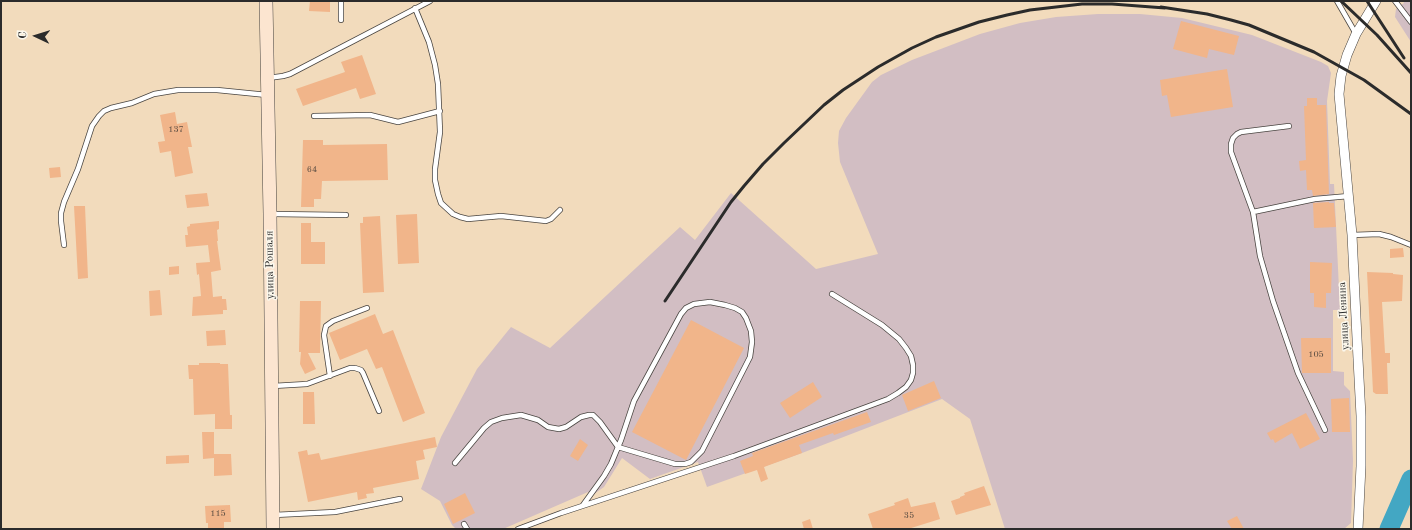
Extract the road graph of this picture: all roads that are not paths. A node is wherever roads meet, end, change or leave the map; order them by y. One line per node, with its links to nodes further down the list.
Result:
1 (266, 1): 11 (main road, улица Рошаля)
2 (341, 1): 8 (lane)
3 (430, 1): 7 (lane)
4 (1376, 1): 10 (street, улица Ленина)
5 (1395, 1): 9 (lane)
6 (1337, 2): 10 (lane)
7 (415, 8): 11 (lane); 13 (lane)
8 (341, 20)
9 (1411, 22)
10 (1356, 34): 16 (street, улица Ленина)
11 (266, 78): 12 (main road, улица Рошаля)
12 (267, 95): 19 (main road, улица Рошаля); 22 (lane)
13 (440, 111): 14 (lane); 17 (lane)
14 (314, 116)
15 (1289, 126): 18 (lane)
16 (1349, 196): 18 (lane); 21 (street, улица Ленина)
17 (560, 210)
18 (1253, 212): 29 (lane)
19 (270, 214): 20 (lane); 27 (main road, улица Рошаля)
20 (346, 214)
21 (1352, 236): 23 (lane); 39 (street, улица Ленина)
22 (64, 245)
23 (1411, 245)
24 (832, 294): 33 (lane)
25 (367, 308): 26 (lane)
26 (330, 376): 27 (lane); 28 (lane)
27 (272, 386): 34 (main road, улица Рошаля)
28 (378, 411)
29 (1325, 430)
30 (618, 446): 30 (lane); 31 (lane); 33 (lane)
31 (455, 463)
32 (400, 499): 34 (lane)
33 (583, 505): 38 (lane)
34 (273, 515): 36 (main road, улица Рошаля)
35 (464, 524): 37 (lane)
36 (273, 529)
37 (467, 529)
38 (518, 529)
39 (1358, 529)

